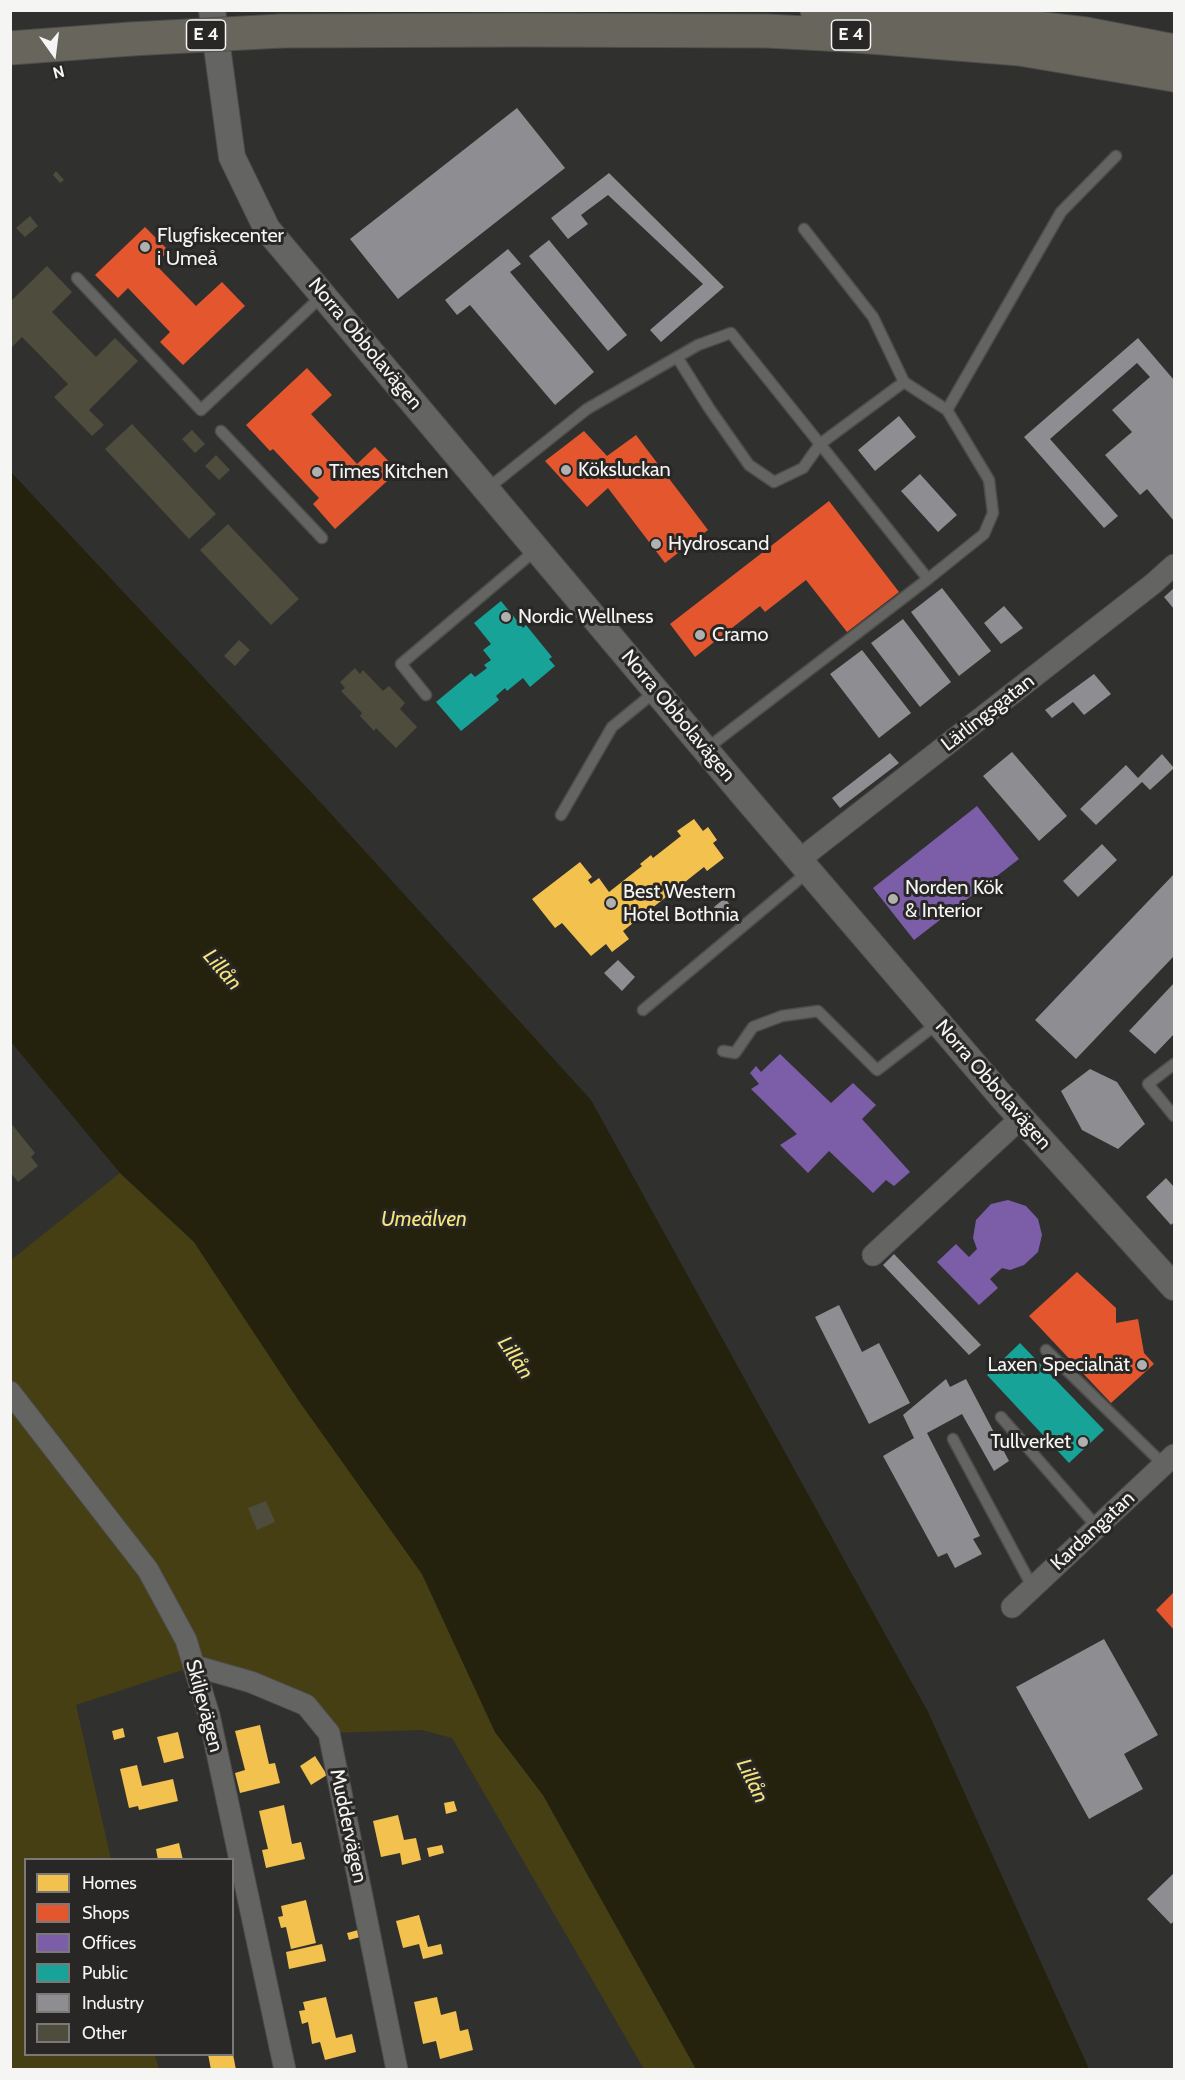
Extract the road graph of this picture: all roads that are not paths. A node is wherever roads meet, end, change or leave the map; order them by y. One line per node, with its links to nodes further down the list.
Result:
1 (212, 10): 9 (street, Norra Obbolavägen)
2 (817, 10): 4 (highway, E 4)
3 (10, 48): 5 (highway, E 4, bridge)
4 (1174, 51)
5 (1174, 75)
6 (1116, 156): 12 (lane)
7 (804, 229): 11 (lane)
8 (77, 278): 9 (lane)
9 (323, 295): 15 (street, Norra Obbolavägen)
10 (677, 357): 14 (lane); 14 (lane); 15 (lane)
11 (904, 382): 12 (lane); 14 (lane)
12 (947, 410): 19 (lane)
13 (220, 431): 16 (lane)
14 (820, 444): 19 (lane)
15 (487, 489): 17 (street, Norra Obbolavägen)
16 (322, 538)
17 (537, 549): 20 (street, Norra Obbolavägen); 21 (lane)
18 (1174, 565): 24 (street, Lärlingsgatan)
19 (928, 579): 22 (lane)
20 (656, 691): 22 (street, Norra Obbolavägen); 23 (lane)
21 (426, 695)
22 (705, 749): 24 (street, Norra Obbolavägen)
23 (561, 815)
24 (804, 866): 25 (lane, Lärlingsgatan); 26 (street, Norra Obbolavägen)
25 (643, 1010)
26 (938, 1023): 27 (lane); 30 (street, Norra Obbolavägen)
27 (723, 1051)
28 (1174, 1064): 29 (lane)
29 (1174, 1116)
30 (1021, 1118): 31 (street); 32 (street, Norra Obbolavägen)
31 (873, 1255)
32 (1174, 1287)
33 (1046, 1350): 37 (lane)
34 (10, 1392): 41 (street, Skiljevägen)
35 (1001, 1417): 38 (lane)
36 (953, 1439): 39 (lane)
37 (1169, 1460): 38 (street, Kardangatan)
38 (1097, 1527): 39 (street, Kardangatan)
39 (1033, 1588): 40 (street, Kardangatan)
40 (1012, 1607)
41 (195, 1666): 42 (street, Skiljevägen); 43 (street, Muddervägen)
42 (285, 2070)
43 (398, 2070)

